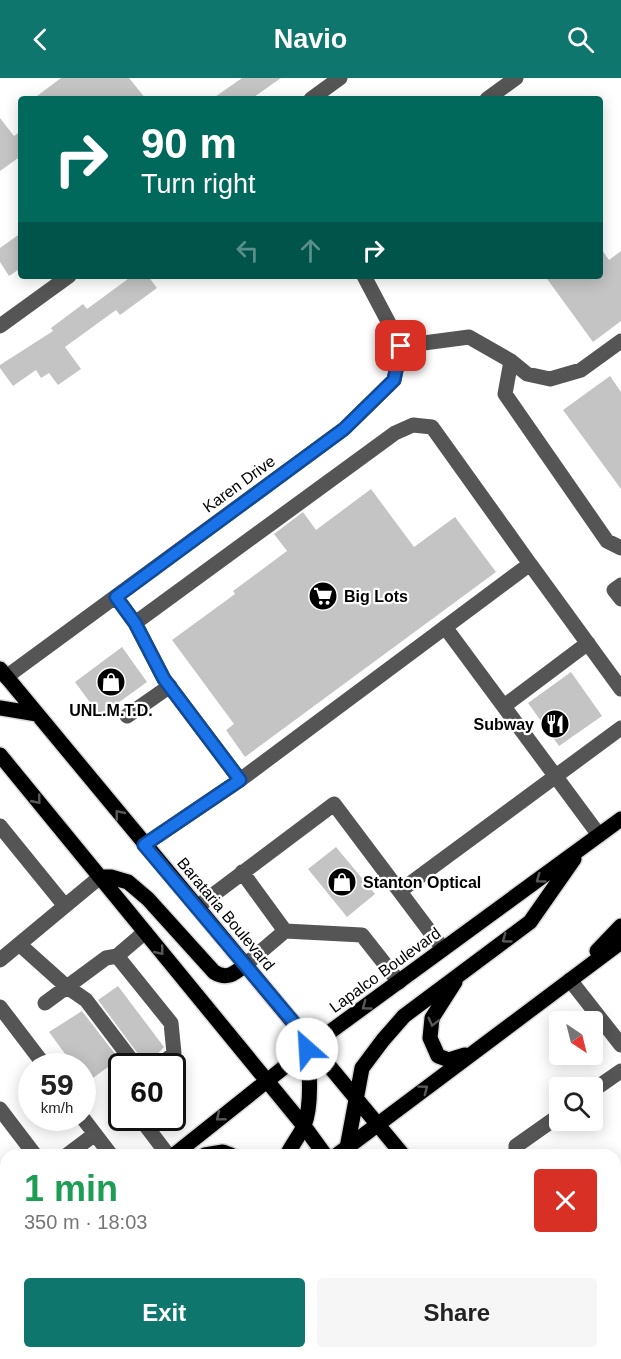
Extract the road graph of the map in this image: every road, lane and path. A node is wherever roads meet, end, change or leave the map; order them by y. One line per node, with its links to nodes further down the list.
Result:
1 (340, 78): 3 (street)
2 (516, 78): 4 (street)
3 (315, 96)
4 (491, 96)
5 (65, 279): 7 (street)
6 (366, 279): 9 (street)
7 (0, 326)
8 (620, 343): 10 (street)
9 (401, 346): 10 (street); 14 (street, Karen Drive)
10 (511, 361): 11 (street)
11 (621, 548)
12 (530, 564): 16 (street); 17 (street); 18 (street)
13 (621, 585): 15 (street)
14 (116, 597): 16 (street); 19 (street, Karen Drive)
15 (621, 599)
16 (135, 623): 20 (street)
17 (445, 627): 22 (street); 29 (street)
18 (588, 644): 21 (street); 22 (street)
19 (2, 674): 24 (main road, Barataria Boulevard)
20 (170, 686): 25 (street); 29 (street)
21 (621, 690)
22 (504, 706): 28 (street)
23 (0, 708): 24 (main road)
24 (37, 714): 33 (main road, Barataria Boulevard, one-way to 24)
25 (127, 716)
26 (621, 728): 28 (street)
27 (0, 755): 36 (main road, one-way to 36)
28 (556, 776): 32 (street); 37 (street)
29 (240, 780): 33 (street)
30 (620, 821): 32 (main road, Lapalco Boulevard)
31 (0, 826): 38 (street)
32 (600, 835): 34 (main road, Lapalco Boulevard)
33 (144, 845): 39 (main road, Barataria Boulevard)
34 (583, 847): 45 (main road, Lapalco Boulevard, one-way to 45); 49 (main road, one-way to 49)
35 (242, 872): 37 (street); 39 (street); 41 (street)
36 (100, 877): 38 (street); 42 (main road); 48 (main road)
37 (400, 891): 45 (street)
38 (65, 906): 44 (street)
39 (197, 907): 48 (main road, Barataria Boulevard)
40 (621, 926): 50 (main road)
41 (285, 931): 48 (street); 51 (street)
42 (145, 932): 46 (street); 62 (main road, one-way to 62)
43 (621, 942): 50 (main road)
44 (19, 944): 47 (street); 52 (street)
45 (443, 949): 51 (main road, Lapalco Boulevard)
46 (117, 956): 52 (street); 60 (street)
47 (0, 960)
48 (245, 965): 55 (main road, Barataria Boulevard)
49 (462, 972): 57 (main road, one-way to 57); 64 (main road)
50 (570, 980): 56 (street); 57 (main road)
51 (399, 982): 55 (main road, Lapalco Boulevard, one-way to 55)
52 (67, 987): 53 (street); 59 (street)
53 (45, 1003)
54 (0, 1008): 58 (street)
55 (308, 1043): 62 (main road, Lapalco Boulevard); 64 (main road, Barataria Boulevard); 68 (main road)
56 (621, 1045)
57 (472, 1052): 67 (main road, one-way to 57)
58 (35, 1053)
59 (126, 1053)
60 (174, 1053)
61 (621, 1071): 63 (street)
62 (266, 1080): 68 (main road); 76 (main road, Lapalco Boulevard, one-way to 76)
63 (603, 1084)
64 (357, 1098): 67 (main road, Barataria Boulevard); 79 (main road)
65 (0, 1109): 72 (street)
66 (549, 1123): 82 (street)
67 (378, 1124): 80 (main road); 81 (main road, Barataria Boulevard)
68 (304, 1126): 77 (main road); 78 (main road)
69 (93, 1131): 71 (street)
70 (150, 1131): 75 (street)
71 (95, 1134): 73 (street); 74 (street)
72 (30, 1149)
73 (75, 1149)
74 (106, 1149)
75 (163, 1149)
76 (181, 1149)
77 (291, 1149)
78 (321, 1149)
79 (345, 1149)
80 (349, 1149)
81 (398, 1149)
82 (516, 1149)

